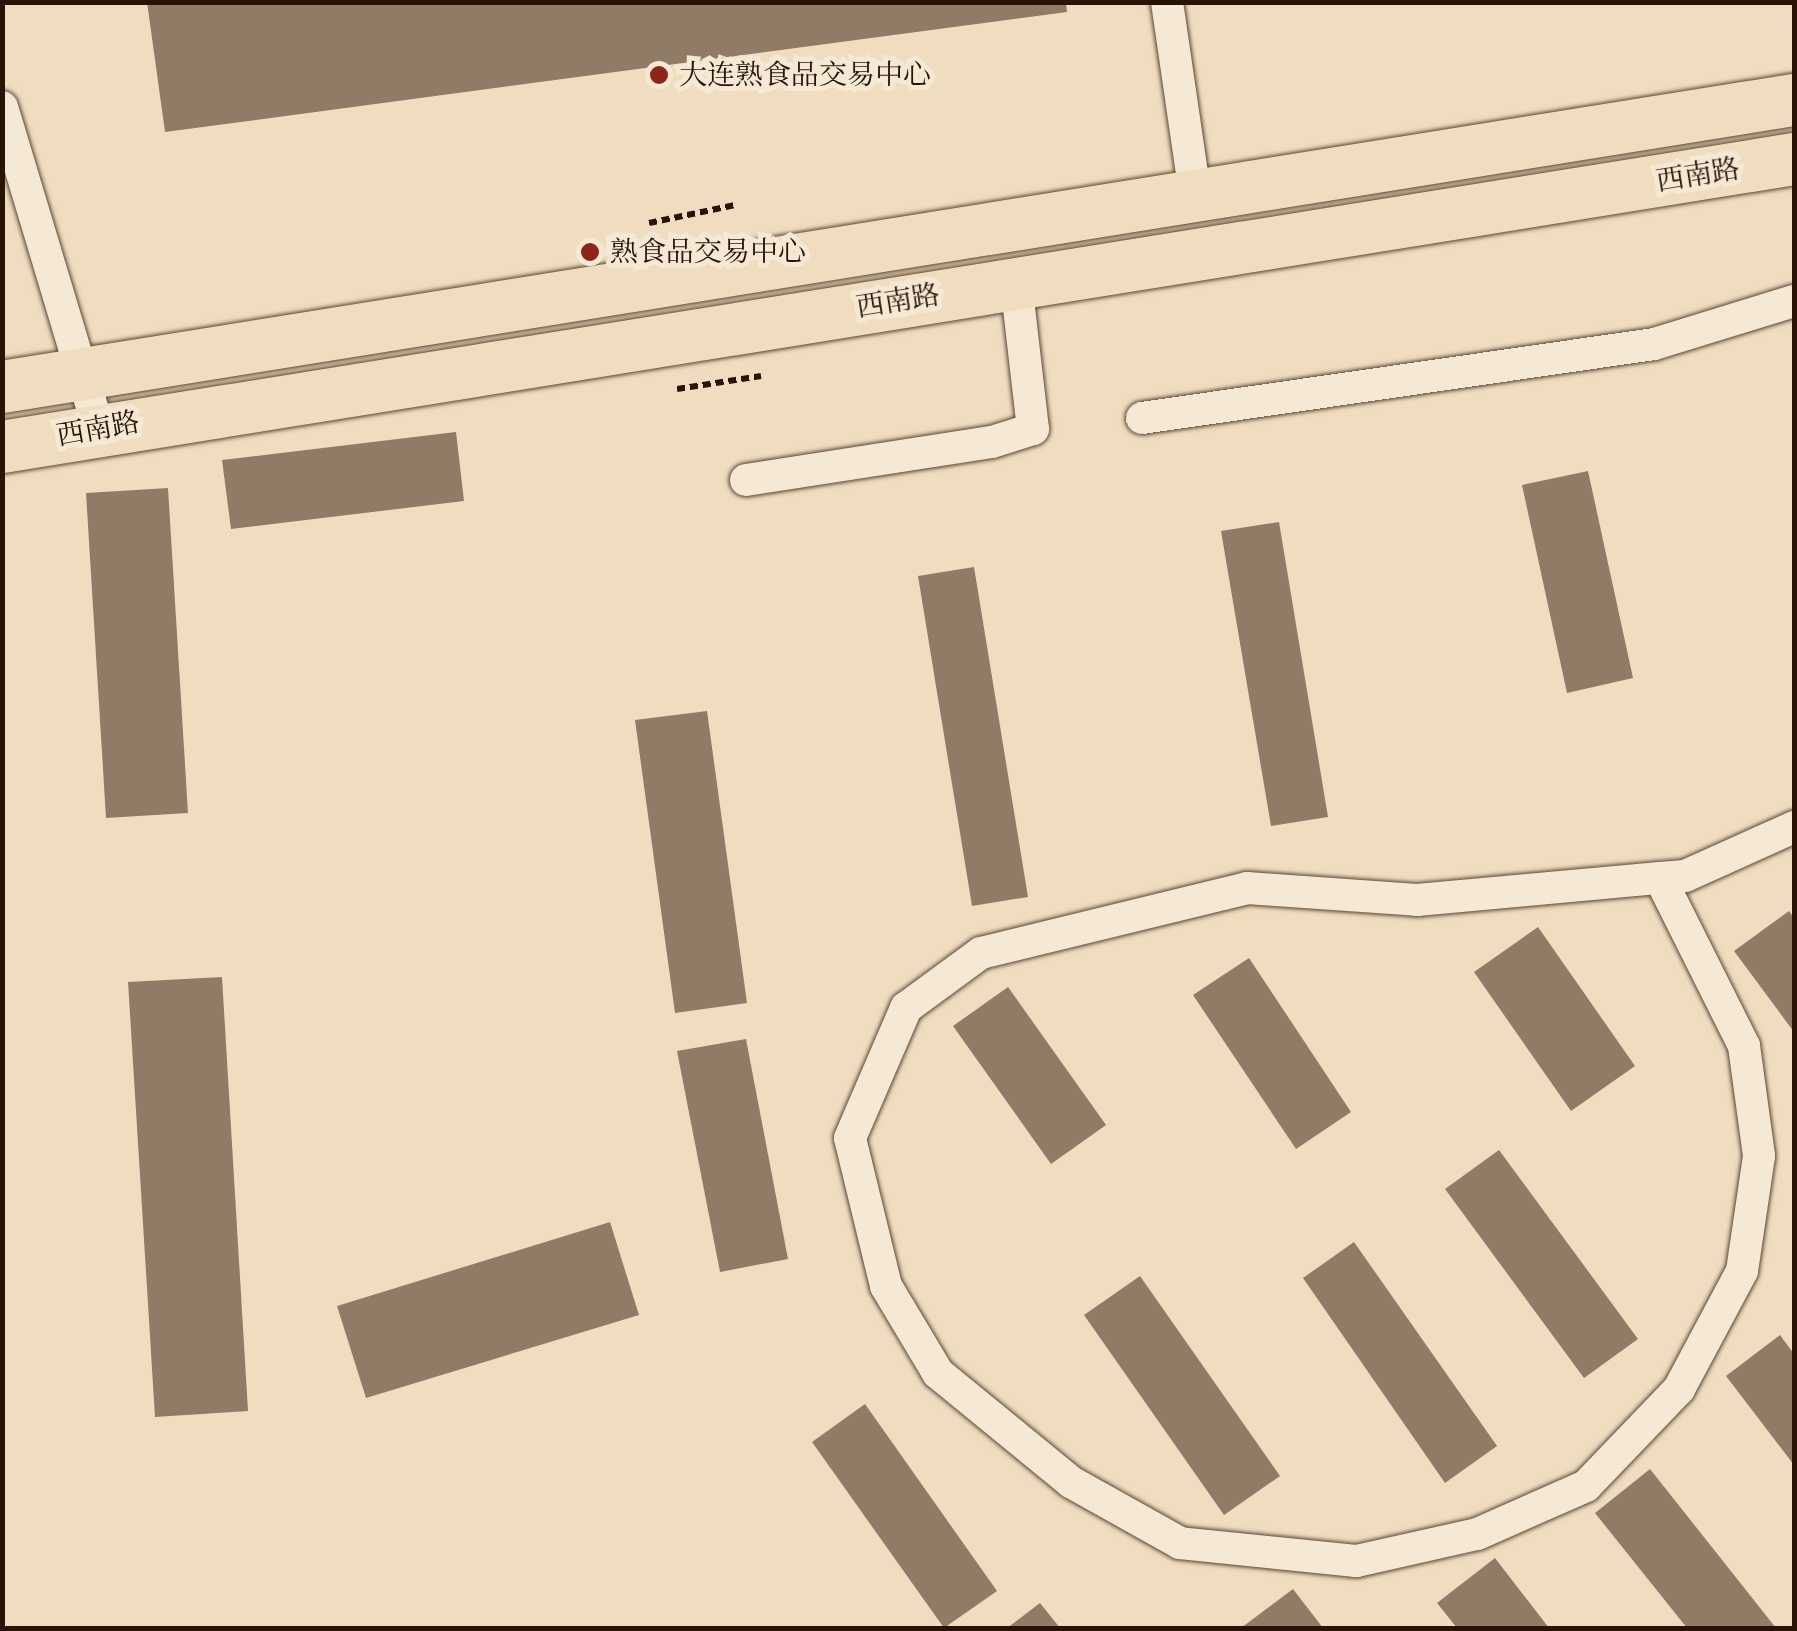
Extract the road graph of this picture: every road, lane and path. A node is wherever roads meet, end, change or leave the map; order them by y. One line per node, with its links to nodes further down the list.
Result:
1 (1166, 2): 5 (street)
2 (1794, 100): 5 (main road)
3 (2, 107): 10 (street)
4 (1794, 159): 8 (main road, 西南路)
5 (1194, 195): 10 (main road)
6 (735, 205): 7 (path)
7 (649, 223)
8 (1016, 282): 15 (main road, 西南路); 17 (street)
9 (1794, 301): 14 (street)
10 (82, 371): 12 (main road); 15 (street)
11 (761, 376): 13 (path)
12 (2, 387)
13 (677, 389)
14 (1142, 418)
15 (98, 428): 16 (main road, 西南路)
16 (2, 447)
17 (746, 480)
18 (1794, 827): 19 (street)
19 (1660, 878): 19 (street)

